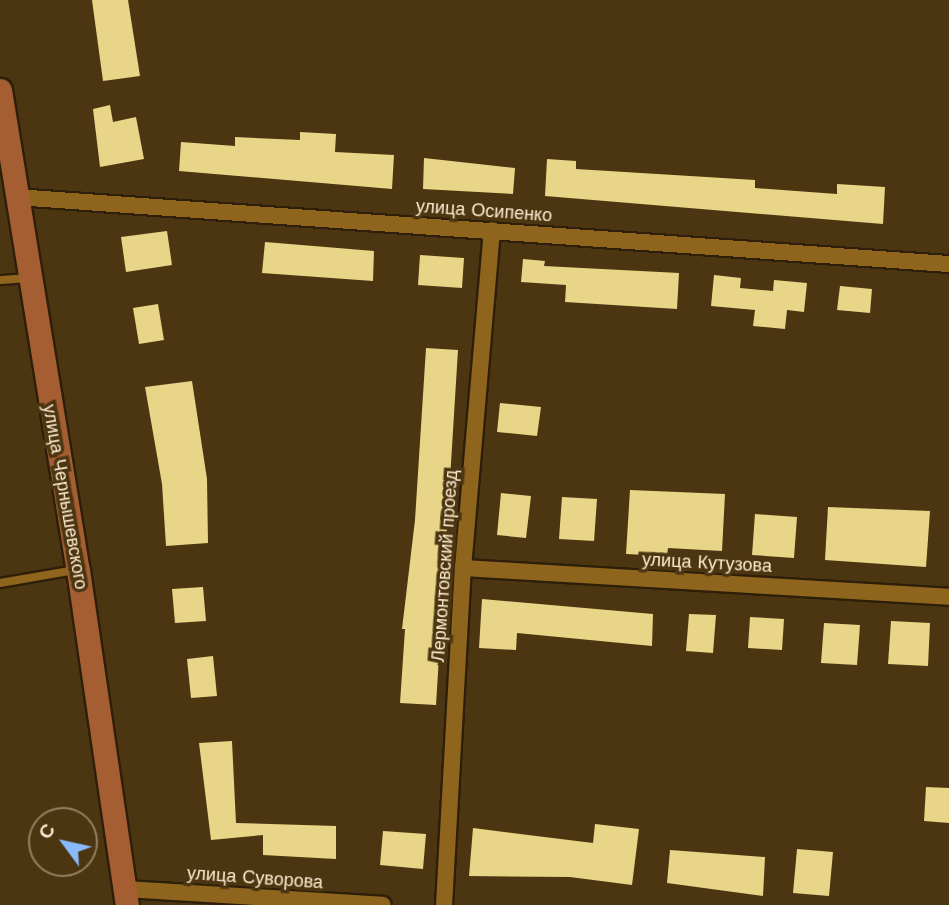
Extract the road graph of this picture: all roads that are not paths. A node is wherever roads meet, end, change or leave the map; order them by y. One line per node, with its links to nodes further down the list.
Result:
1 (0, 90): 2 (main road, улица Чернышевского)
2 (4, 142): 3 (main road, улица Чернышевского)
3 (16, 197): 4 (street, улица Осипенко); 6 (main road, улица Чернышевского)
4 (492, 230): 5 (street, улица Осипенко); 8 (street, Лермонтовский проезд)
5 (949, 264)
6 (28, 278): 7 (lane); 9 (main road, улица Чернышевского)
7 (0, 280)
8 (463, 568): 11 (street, улица Кутузова); 14 (street, Лермонтовский проезд)
9 (78, 570): 10 (lane); 12 (main road, улица Чернышевского)
10 (0, 583)
11 (949, 597)
12 (126, 897): 13 (street, улица Суворова)
13 (383, 905)
14 (444, 905)

